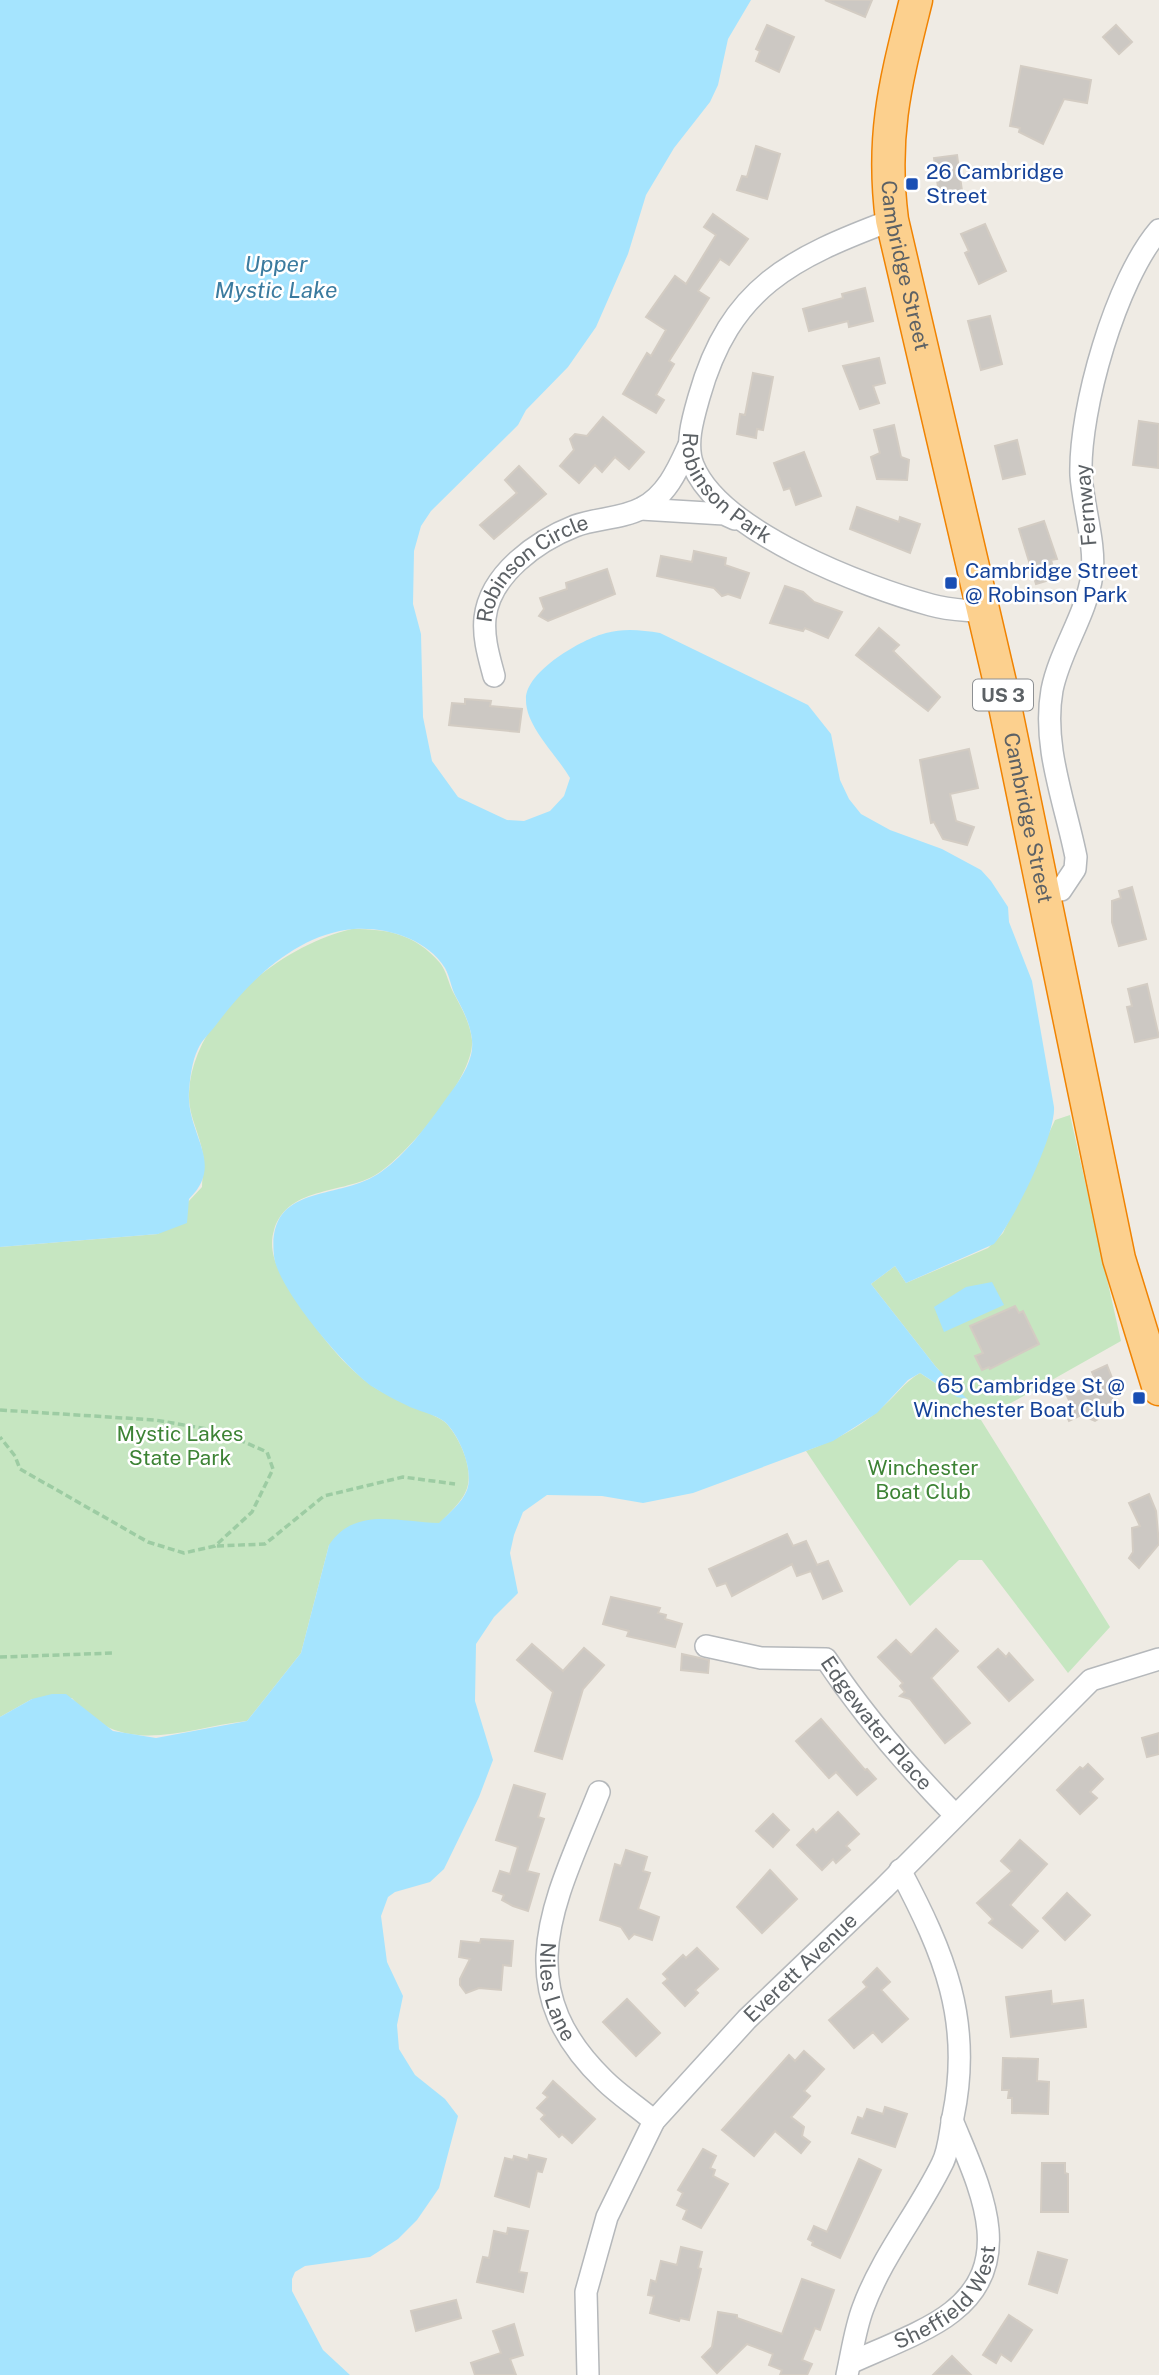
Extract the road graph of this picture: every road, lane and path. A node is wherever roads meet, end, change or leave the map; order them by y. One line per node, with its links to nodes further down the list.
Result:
1 (916, 0): 2 (highway, Cambridge Street / US 3)
2 (892, 220): 4 (street, Robinson Park); 7 (highway, Cambridge Street / US 3)
3 (1159, 230): 9 (street, Fernway)
4 (689, 445): 5 (street, Robinson Circle); 6 (street, Robinson Park)
5 (641, 509): 6 (street, Robinson Circle); 8 (street, Robinson Circle)
6 (747, 524): 7 (street, Robinson Park)
7 (983, 612): 9 (highway, Cambridge Street / US 3)
8 (494, 676)
9 (1045, 893): 10 (highway, Cambridge Street / US 3)
10 (1159, 1389)
11 (0, 1410): 14 (path)
12 (0, 1437): 14 (path)
13 (454, 1484): 14 (path)
14 (215, 1546)
15 (706, 1646): 20 (street, Edgewater Place)
16 (115, 1653): 17 (path)
17 (0, 1657)
18 (1159, 1659): 20 (street, Everett Avenue)
19 (599, 1792): 23 (street, Niles Lane)
20 (955, 1815): 21 (street, Everett Avenue)
21 (900, 1870): 22 (street, Sheffield West); 23 (street, Everett Avenue)
22 (952, 2120): 24 (street, Sheffield West); 24 (street, Sheffield West)
23 (654, 2121): 25 (street, Everett Avenue)
24 (848, 2369)
25 (587, 2375)

